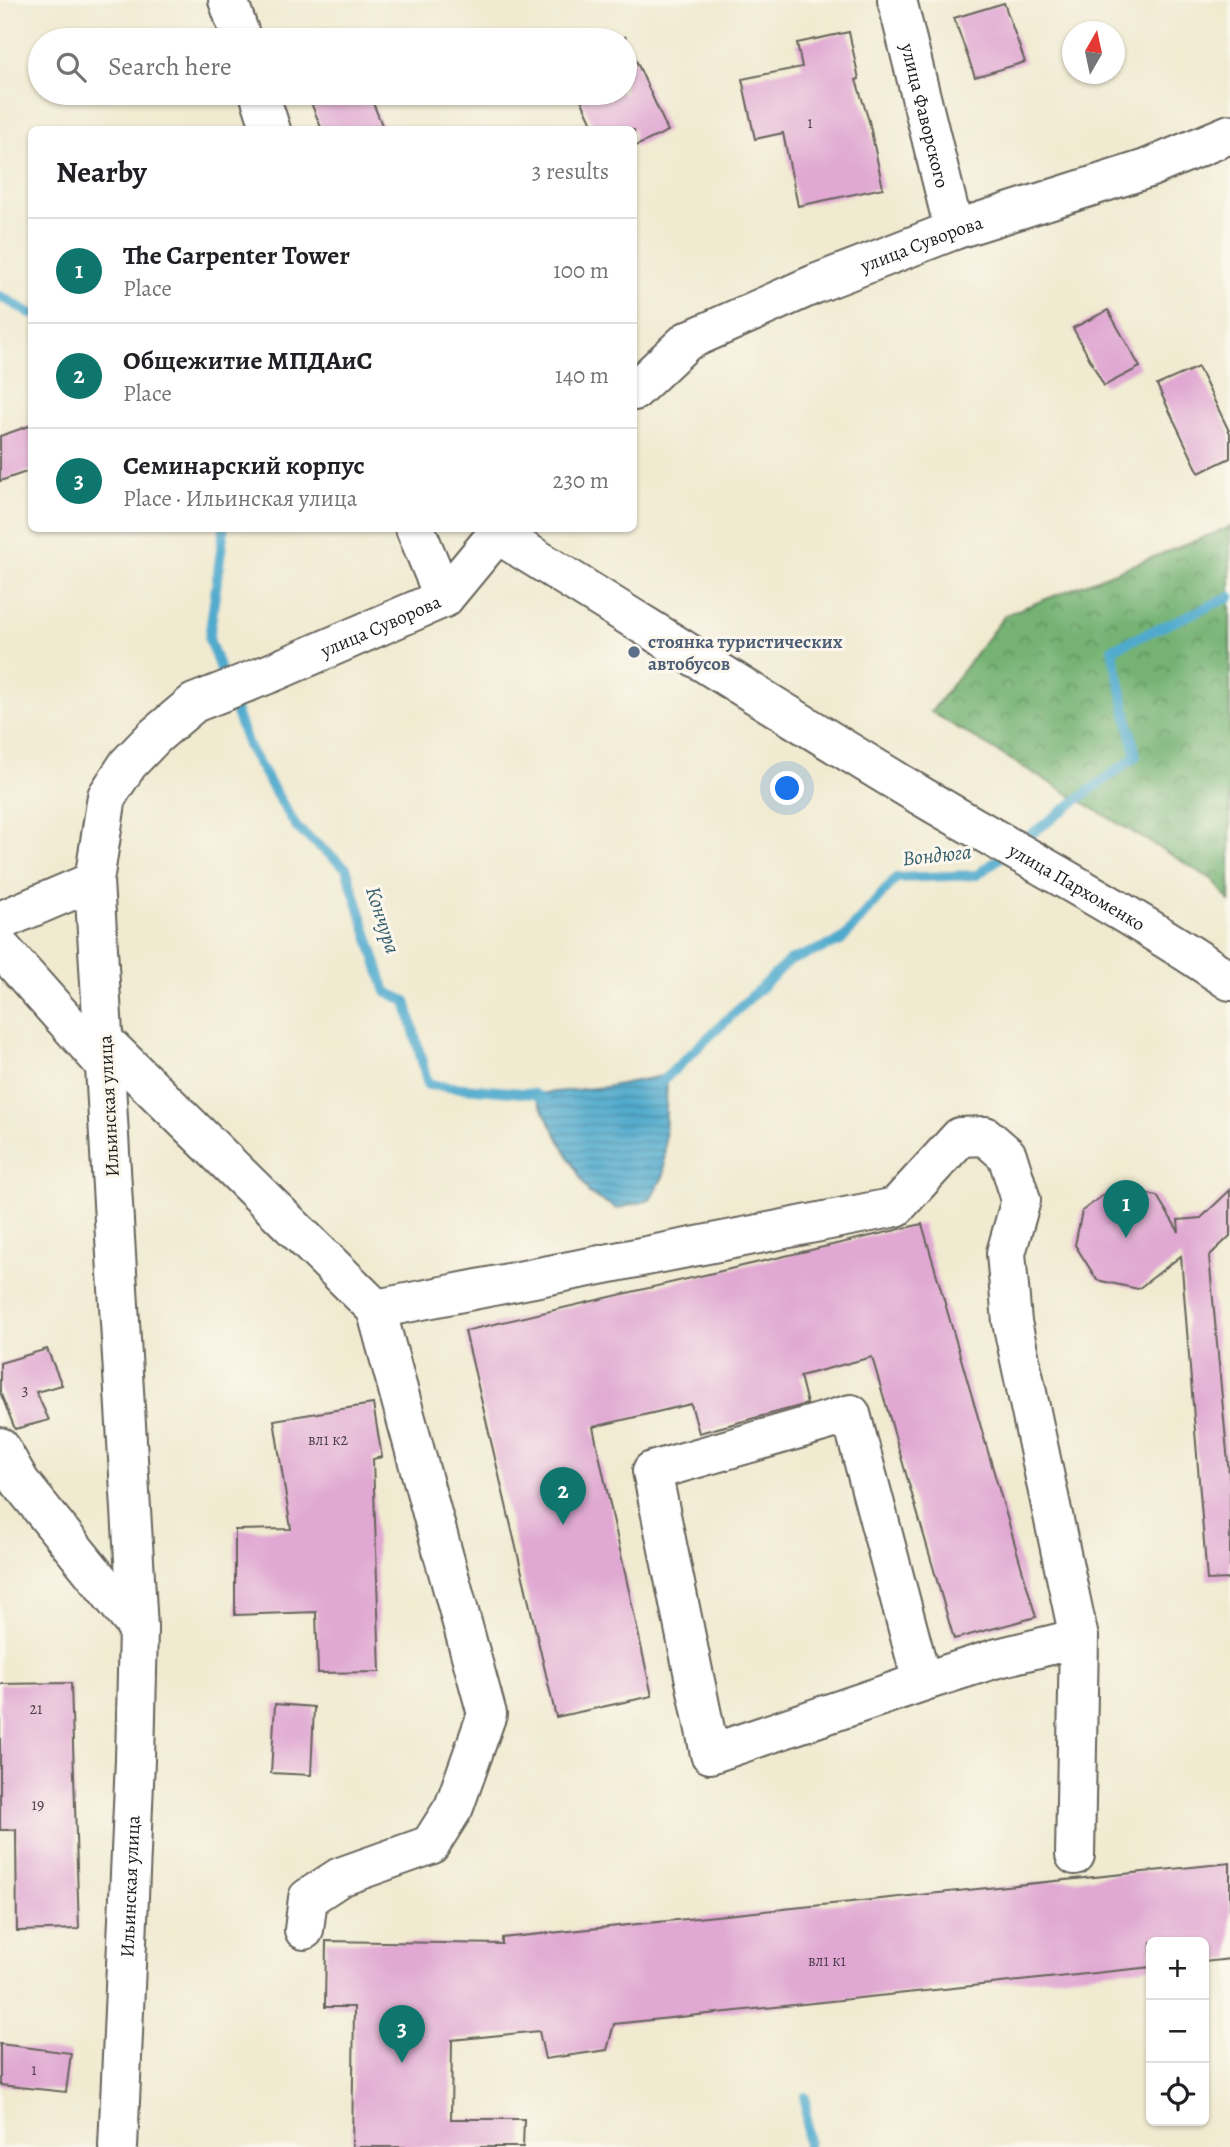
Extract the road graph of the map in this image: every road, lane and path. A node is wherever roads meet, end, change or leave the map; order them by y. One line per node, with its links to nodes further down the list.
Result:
1 (228, 0): 3 (main road)
2 (897, 0): 7 (main road, улица Фаворского)
3 (238, 28)
4 (263, 105): 5 (main road)
5 (270, 126)
6 (1230, 134): 7 (main road, улица Суворова)
7 (954, 230): 8 (main road, улица Суворова)
8 (637, 388)
9 (417, 532): 12 (main road)
10 (498, 532): 12 (main road, улица Суворова)
11 (501, 532): 17 (main road, улица Пархоменко)
12 (444, 598): 13 (main road, улица Суворова)
13 (271, 673): 14 (main road, Ильинская улица)
14 (94, 881): 15 (main road); 18 (main road, Ильинская улица)
15 (0, 921)
16 (0, 947): 18 (main road)
17 (1230, 981)
18 (106, 1054): 19 (main road); 21 (main road, Ильинская улица)
19 (376, 1309): 22 (main road); 25 (main road)
20 (0, 1447): 21 (main road)
21 (138, 1628): 26 (main road, Ильинская улица)
22 (1079, 1638): 23 (main road); 24 (main road)
23 (922, 1682): 23 (main road)
24 (1075, 1855)
25 (304, 1930)
26 (118, 2147)

